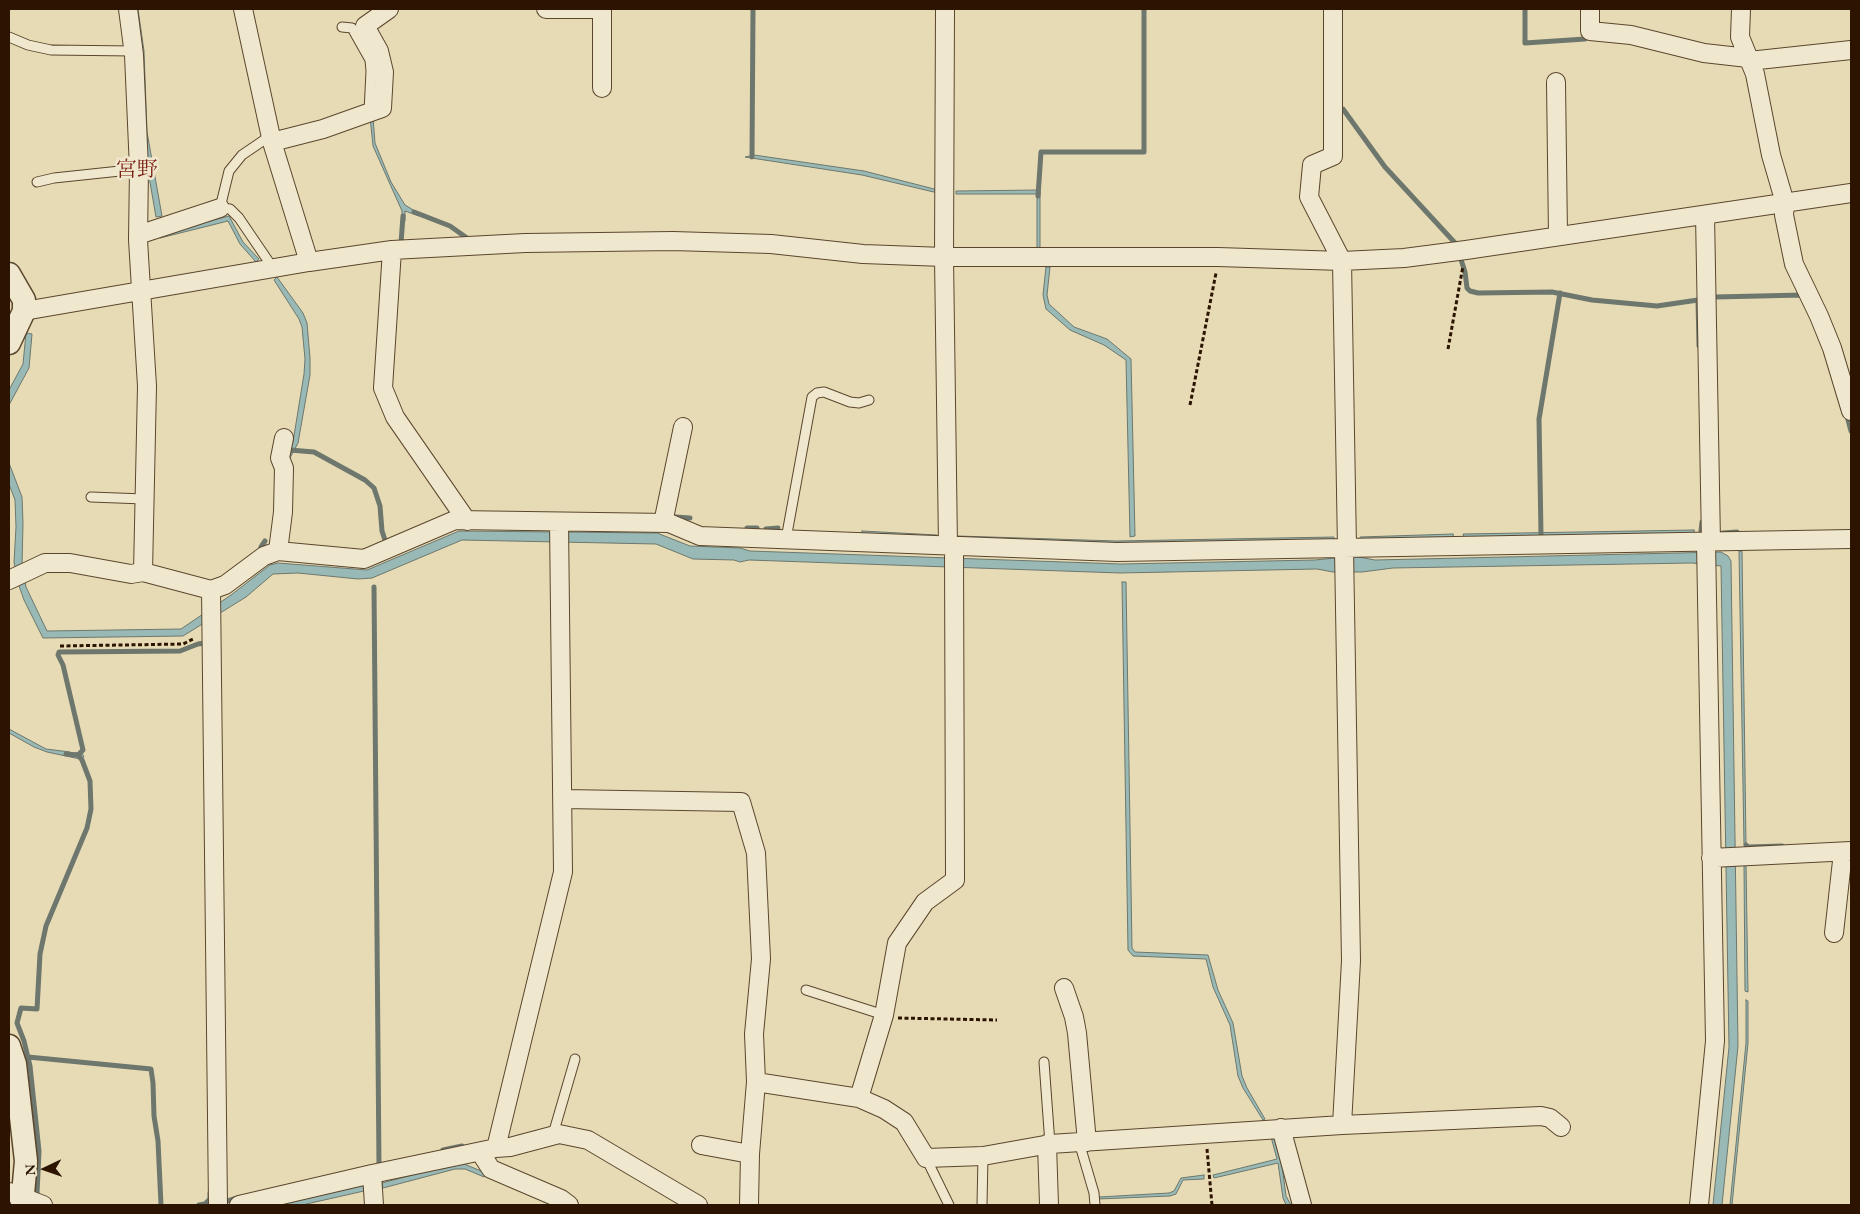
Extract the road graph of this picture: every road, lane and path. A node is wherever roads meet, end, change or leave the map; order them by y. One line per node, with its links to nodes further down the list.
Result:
1 (128, 9): 13 (street)
2 (243, 9): 18 (street)
3 (389, 9): 17 (street)
4 (546, 9): 5 (street)
5 (602, 9): 16 (street)
6 (945, 9): 29 (street)
7 (1333, 9): 31 (street)
8 (1590, 9): 14 (street)
9 (1741, 9): 14 (street)
10 (342, 27): 17 (lane)
11 (9, 37): 13 (lane)
12 (1851, 50): 14 (street)
13 (133, 51): 19 (street)
14 (1749, 59): 22 (street)
15 (1556, 82): 26 (street)
16 (602, 88)
17 (369, 112): 18 (street)
18 (271, 139): 23 (lane); 32 (street)
19 (139, 169): 20 (lane); 25 (street)
20 (37, 182)
21 (1851, 193): 22 (street)
22 (1786, 203): 24 (street); 41 (street)
23 (220, 208): 25 (street); 33 (lane)
24 (1705, 215): 26 (street); 52 (street)
25 (138, 236): 35 (street)
26 (1558, 236): 28 (street)
27 (392, 250): 29 (street); 32 (street); 46 (street)
28 (1466, 250): 31 (street); 38 (path)
29 (944, 257): 30 (street); 51 (street)
30 (1218, 257): 31 (street); 40 (path)
31 (1342, 261): 54 (street)
32 (309, 262): 33 (street)
33 (273, 268): 35 (street)
34 (9, 274): 36 (street)
35 (142, 291): 36 (street); 45 (street)
36 (24, 311): 37 (street)
37 (9, 343)
38 (1448, 348)
39 (869, 400): 49 (lane)
40 (1190, 405)
41 (1851, 411)
42 (683, 427): 47 (street)
43 (284, 438): 53 (street)
44 (91, 497): 45 (lane)
45 (144, 499): 55 (street)
46 (467, 520): 48 (street); 53 (street)
47 (663, 523): 48 (street); 49 (street)
48 (559, 532): 59 (street)
49 (786, 539): 51 (street)
50 (1851, 539): 52 (street)
51 (951, 546): 54 (street); 65 (street)
52 (1707, 550): 54 (street); 61 (street)
53 (278, 551): 57 (street)
54 (1345, 551): 72 (street)
55 (143, 572): 56 (street); 57 (street)
56 (16, 576)
57 (212, 613): 58 (path); 86 (street)
58 (60, 646)
59 (564, 799): 70 (street); 80 (street)
60 (1847, 852): 61 (street); 62 (street)
61 (1725, 857): 98 (street)
62 (1834, 933)
63 (1064, 988): 77 (street)
64 (806, 990): 65 (lane)
65 (883, 1016): 66 (path); 71 (street)
66 (997, 1020)
67 (9, 1046): 85 (street)
68 (575, 1059): 76 (lane)
69 (1044, 1062): 78 (lane)
70 (756, 1082): 71 (street); 81 (street)
71 (859, 1098): 83 (street)
72 (1342, 1125): 73 (street); 74 (street)
73 (1561, 1127)
74 (1281, 1128): 75 (street); 97 (street)
75 (1206, 1133): 77 (street); 96 (path)
76 (554, 1135): 80 (street); 90 (street)
77 (1083, 1142): 78 (street); 95 (lane)
78 (1049, 1144): 82 (street); 94 (street)
79 (701, 1145): 81 (street)
80 (488, 1150): 84 (street); 89 (street)
81 (750, 1154): 91 (street)
82 (982, 1156): 83 (street); 93 (lane)
83 (926, 1158): 92 (lane)
84 (372, 1174): 87 (street); 88 (street)
85 (24, 1200)
86 (218, 1205)
87 (239, 1205)
88 (374, 1205)
89 (569, 1205)
90 (698, 1205)
91 (749, 1205)
92 (949, 1205)
93 (982, 1205)
94 (1049, 1205)
95 (1095, 1205)
96 (1212, 1205)
97 (1302, 1205)
98 (1699, 1205)

